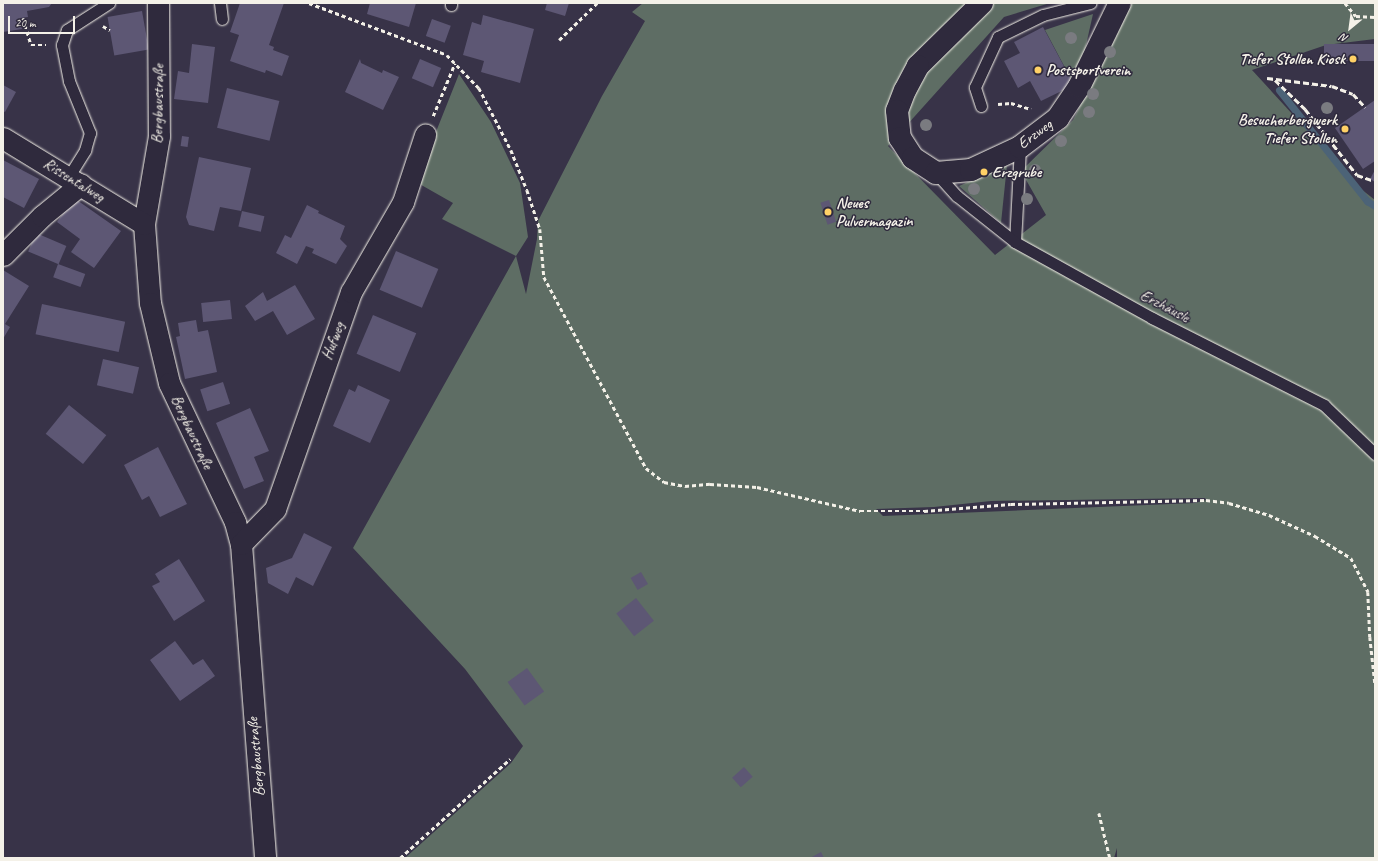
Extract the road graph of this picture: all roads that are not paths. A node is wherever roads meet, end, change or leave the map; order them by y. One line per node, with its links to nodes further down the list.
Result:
1 (109, 3): 13 (lane)
2 (158, 3): 14 (street, Bergbaustraße)
3 (220, 3): 7 (lane)
4 (982, 3): 12 (street)
5 (1090, 3): 8 (lane)
6 (1120, 3): 11 (street, Erzweg)
7 (222, 19)
8 (981, 106)
9 (425, 136): 18 (street, Hufweg)
10 (3, 138): 13 (street, Rissentalweg)
11 (1020, 147): 12 (street, Erzweg); 15 (lane)
12 (936, 173): 15 (lane, Erzhäusle)
13 (75, 180): 14 (street, Rissentalweg); 16 (street)
14 (144, 224): 18 (street, Bergbaustraße)
15 (1015, 242): 17 (lane, Erzhäusle)
16 (3, 255)
17 (1375, 454)
18 (241, 544): 19 (street, Bergbaustraße)
19 (265, 858)

